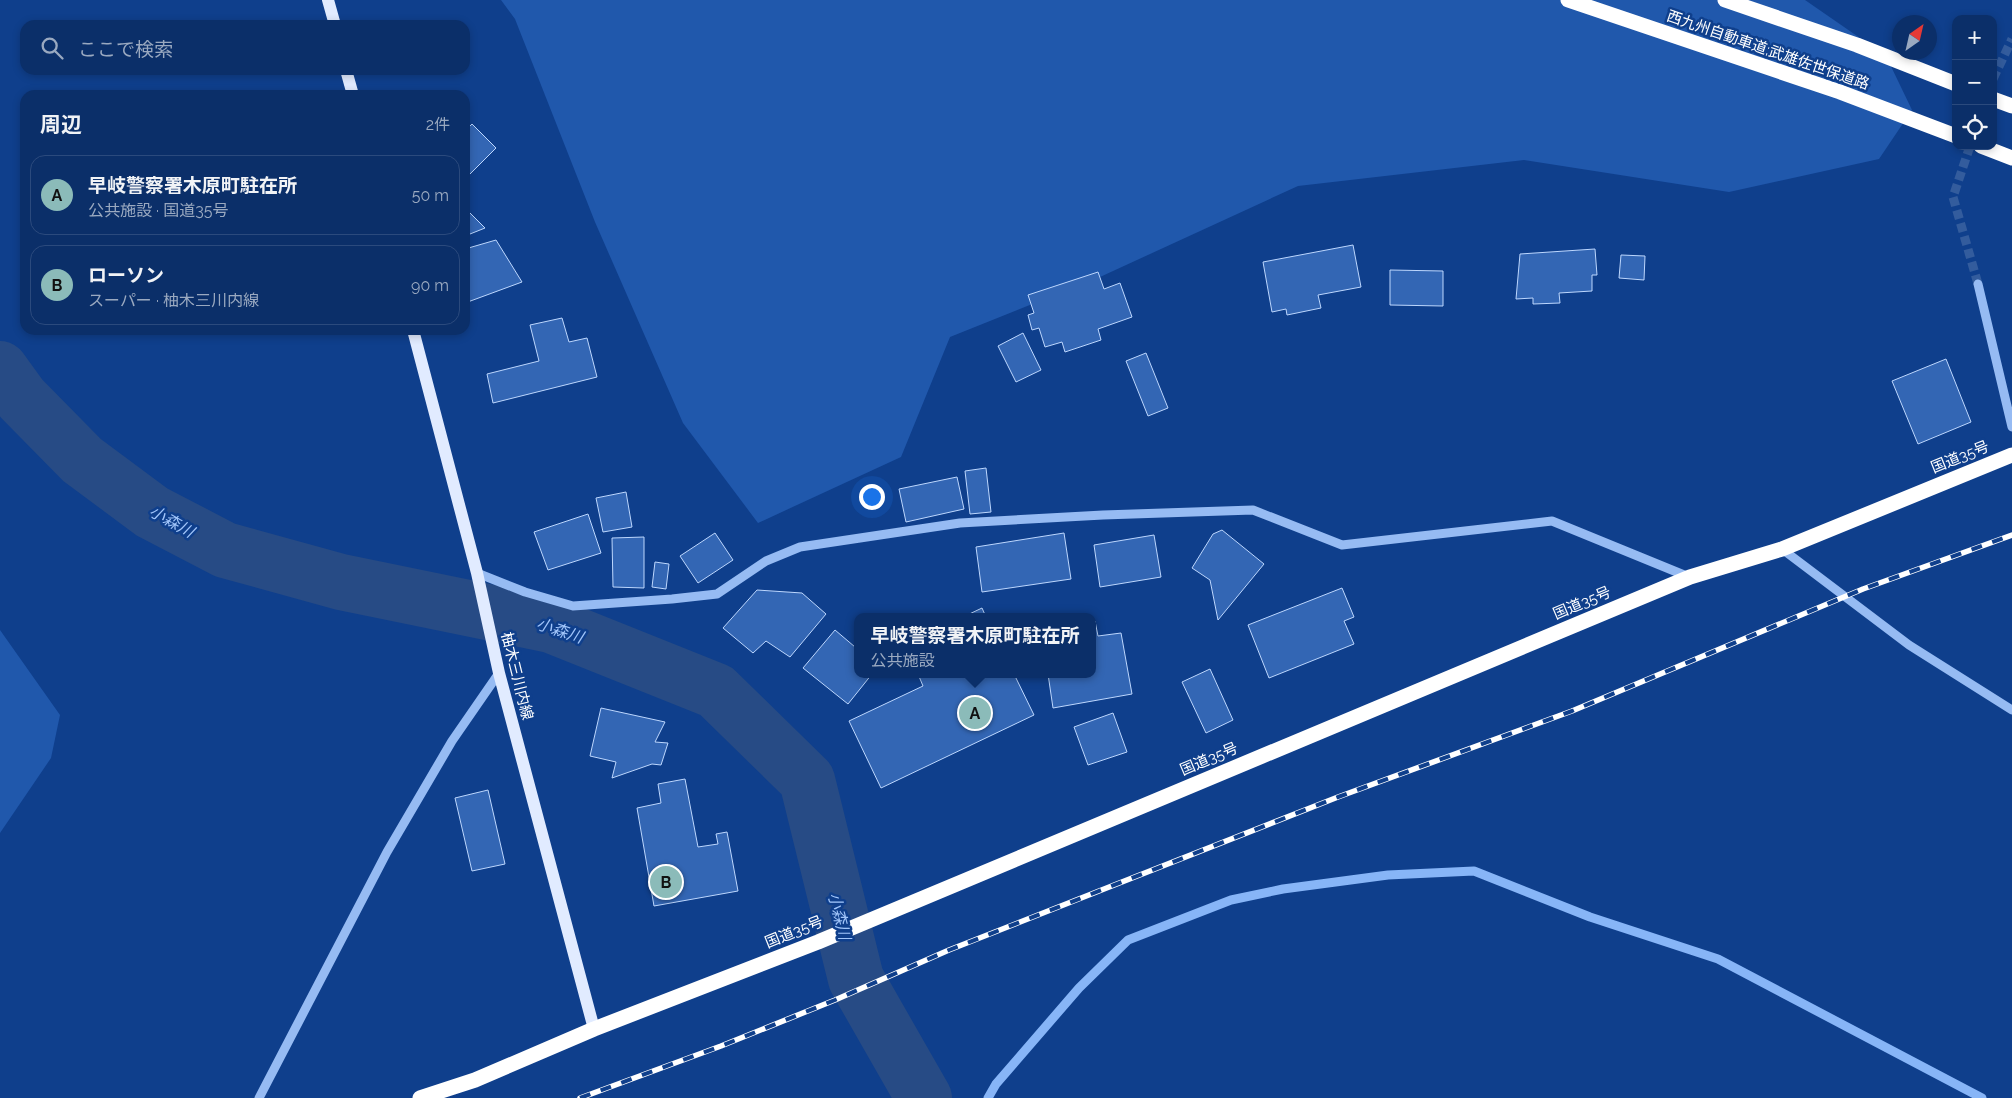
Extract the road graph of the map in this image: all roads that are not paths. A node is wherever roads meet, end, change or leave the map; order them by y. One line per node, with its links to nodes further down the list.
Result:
1 (328, 0): 4 (main road)
2 (1568, 0): 10 (highway, 西九州自動車道;武雄佐世保道路)
3 (1725, 0): 6 (highway)
4 (334, 20)
5 (347, 75): 7 (main road)
6 (1952, 82)
7 (352, 90)
8 (1997, 100): 9 (highway)
9 (2012, 106)
10 (1952, 134)
11 (1991, 150): 12 (highway)
12 (2012, 158)
13 (1978, 284): 15 (street)
14 (414, 335): 18 (main road, 柚木三川内線)
15 (2012, 428)
16 (2012, 455): 17 (highway, 国道35号)
17 (1782, 549): 19 (highway, 国道35号); 21 (street)
18 (477, 573): 19 (street); 20 (main road, 柚木三川内線)
19 (1690, 577): 22 (highway, 国道35号)
20 (499, 673): 22 (main road, 柚木三川内線); 23 (street)
21 (2012, 710)
22 (594, 1029): 24 (highway, 国道35号)
23 (259, 1098)
24 (420, 1098)

